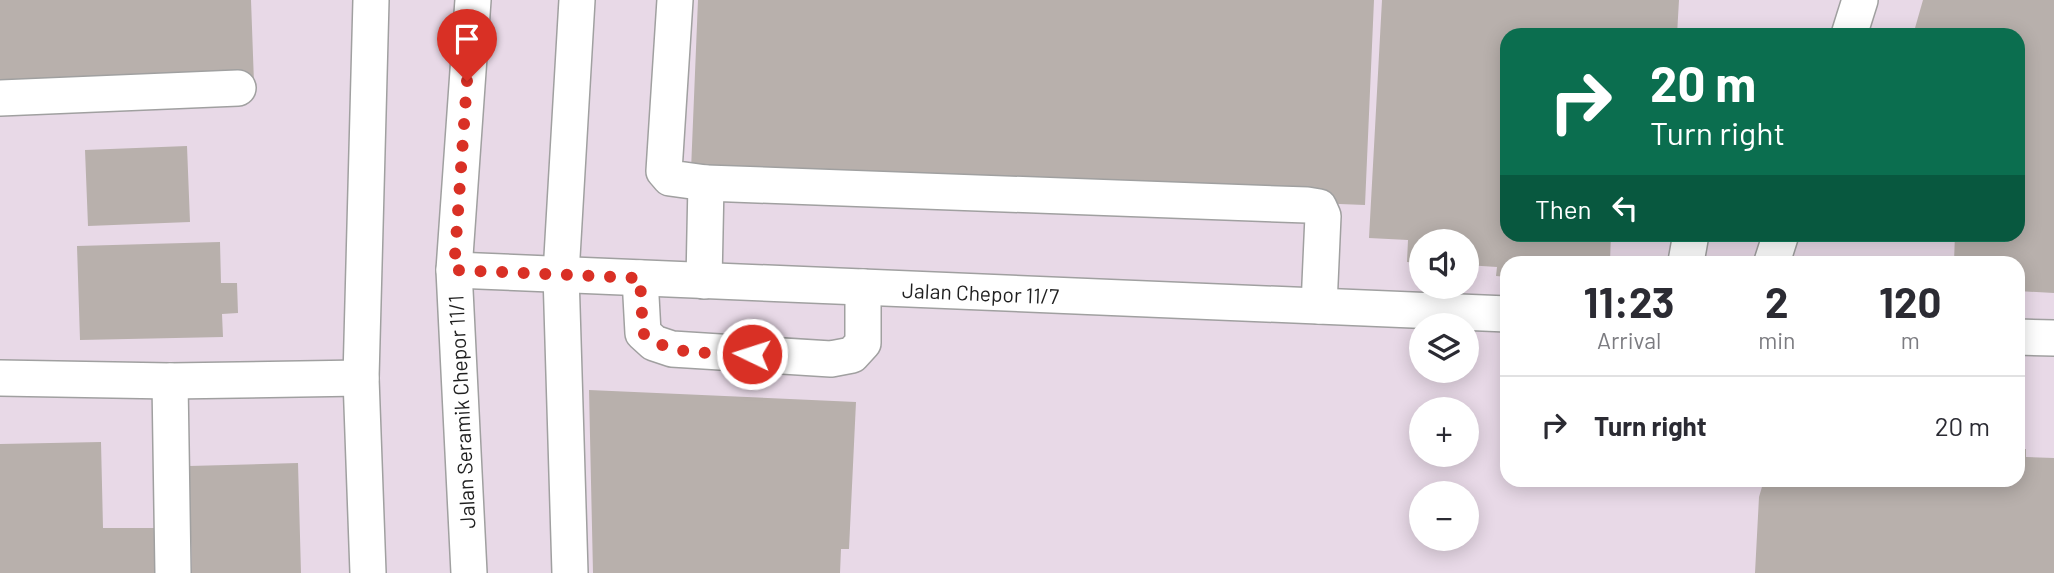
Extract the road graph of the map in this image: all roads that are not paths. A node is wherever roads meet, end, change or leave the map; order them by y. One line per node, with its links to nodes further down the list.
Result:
1 (371, 0): 20 (street)
2 (473, 0): 10 (street, Jalan Seramik Chepor 11/1)
3 (577, 0): 11 (street)
4 (675, 0): 9 (street)
5 (1860, 0): 6 (street)
6 (1851, 28)
7 (238, 88): 8 (street)
8 (0, 98)
9 (706, 183): 13 (street); 15 (street)
10 (454, 270): 11 (street, Jalan Chepor 11/7); 24 (street, Jalan Seramik Chepor 11/1)
11 (561, 274): 12 (street, Jalan Chepor 11/7); 25 (street)
12 (640, 278): 13 (street, Jalan Chepor 11/7); 14 (street)
13 (704, 281): 14 (street, Jalan Chepor 11/7)
14 (863, 287): 15 (street, Jalan Chepor 11/7)
15 (1319, 306): 16 (street, Jalan Chepor 11/7)
16 (1500, 314)
17 (2025, 337): 18 (street)
18 (2054, 338)
19 (0, 378): 21 (street)
20 (361, 378): 21 (street); 23 (street)
21 (170, 381): 22 (street)
22 (173, 573)
23 (368, 573)
24 (469, 573)
25 (570, 573)

